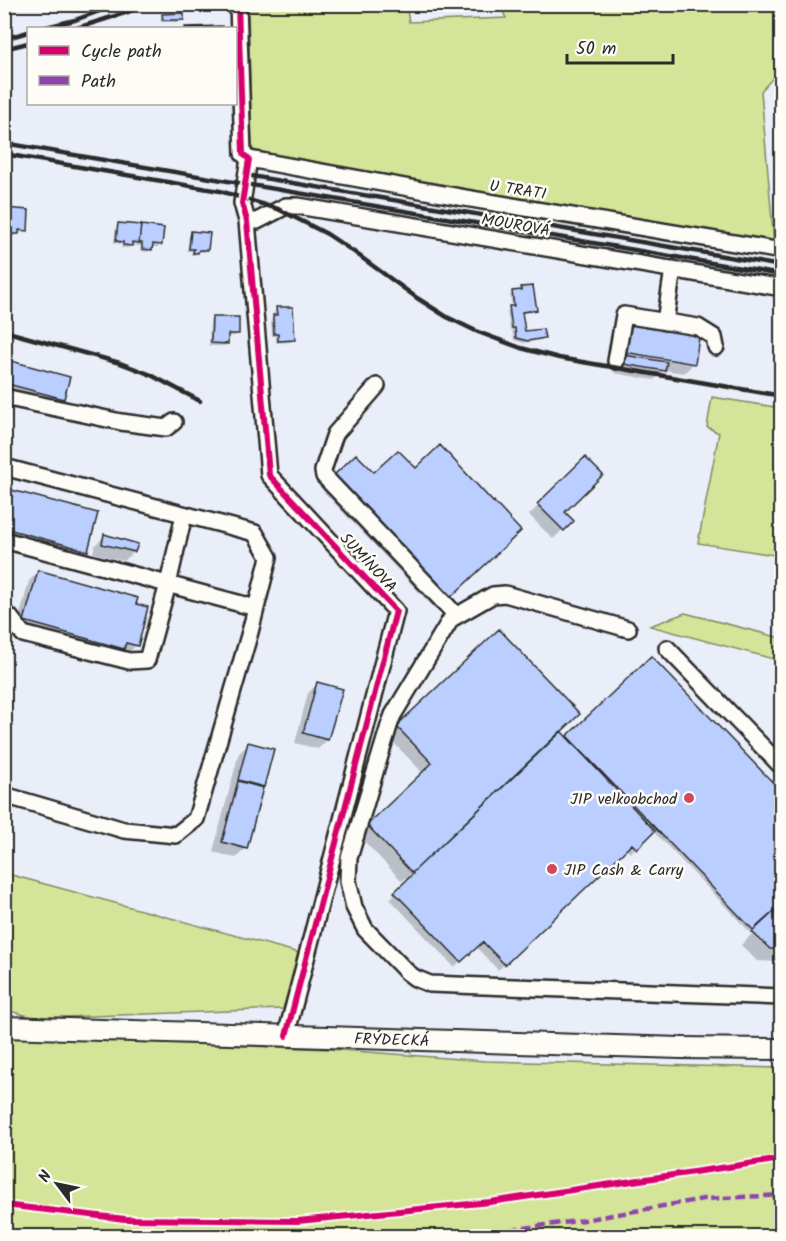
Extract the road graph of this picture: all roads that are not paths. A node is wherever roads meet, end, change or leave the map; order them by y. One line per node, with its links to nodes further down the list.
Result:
1 (238, 4): 2 (street)
2 (246, 156): 3 (street, SUMÍNOVA); 4 (street, U TRATI)
3 (247, 221): 5 (street, MOUROVÁ); 26 (street, SUMÍNOVA)
4 (782, 251)
5 (673, 269): 6 (street, MOUROVÁ); 7 (street)
6 (782, 288)
7 (665, 322): 8 (street); 9 (street)
8 (716, 347)
9 (616, 361)
10 (377, 386): 19 (street)
11 (4, 397): 12 (street)
12 (174, 422)
13 (4, 467): 14 (street)
14 (184, 515): 16 (street); 17 (street)
15 (4, 540): 16 (street)
16 (168, 584): 17 (street); 18 (street)
17 (256, 608): 23 (street)
18 (4, 615)
19 (456, 615): 20 (street); 24 (street)
20 (628, 629)
21 (667, 648): 22 (street)
22 (782, 767)
23 (4, 795)
24 (782, 997)
25 (4, 1027): 26 (main road, FRÝDECKÁ)
26 (286, 1036): 27 (main road, FRÝDECKÁ)
27 (782, 1049)

